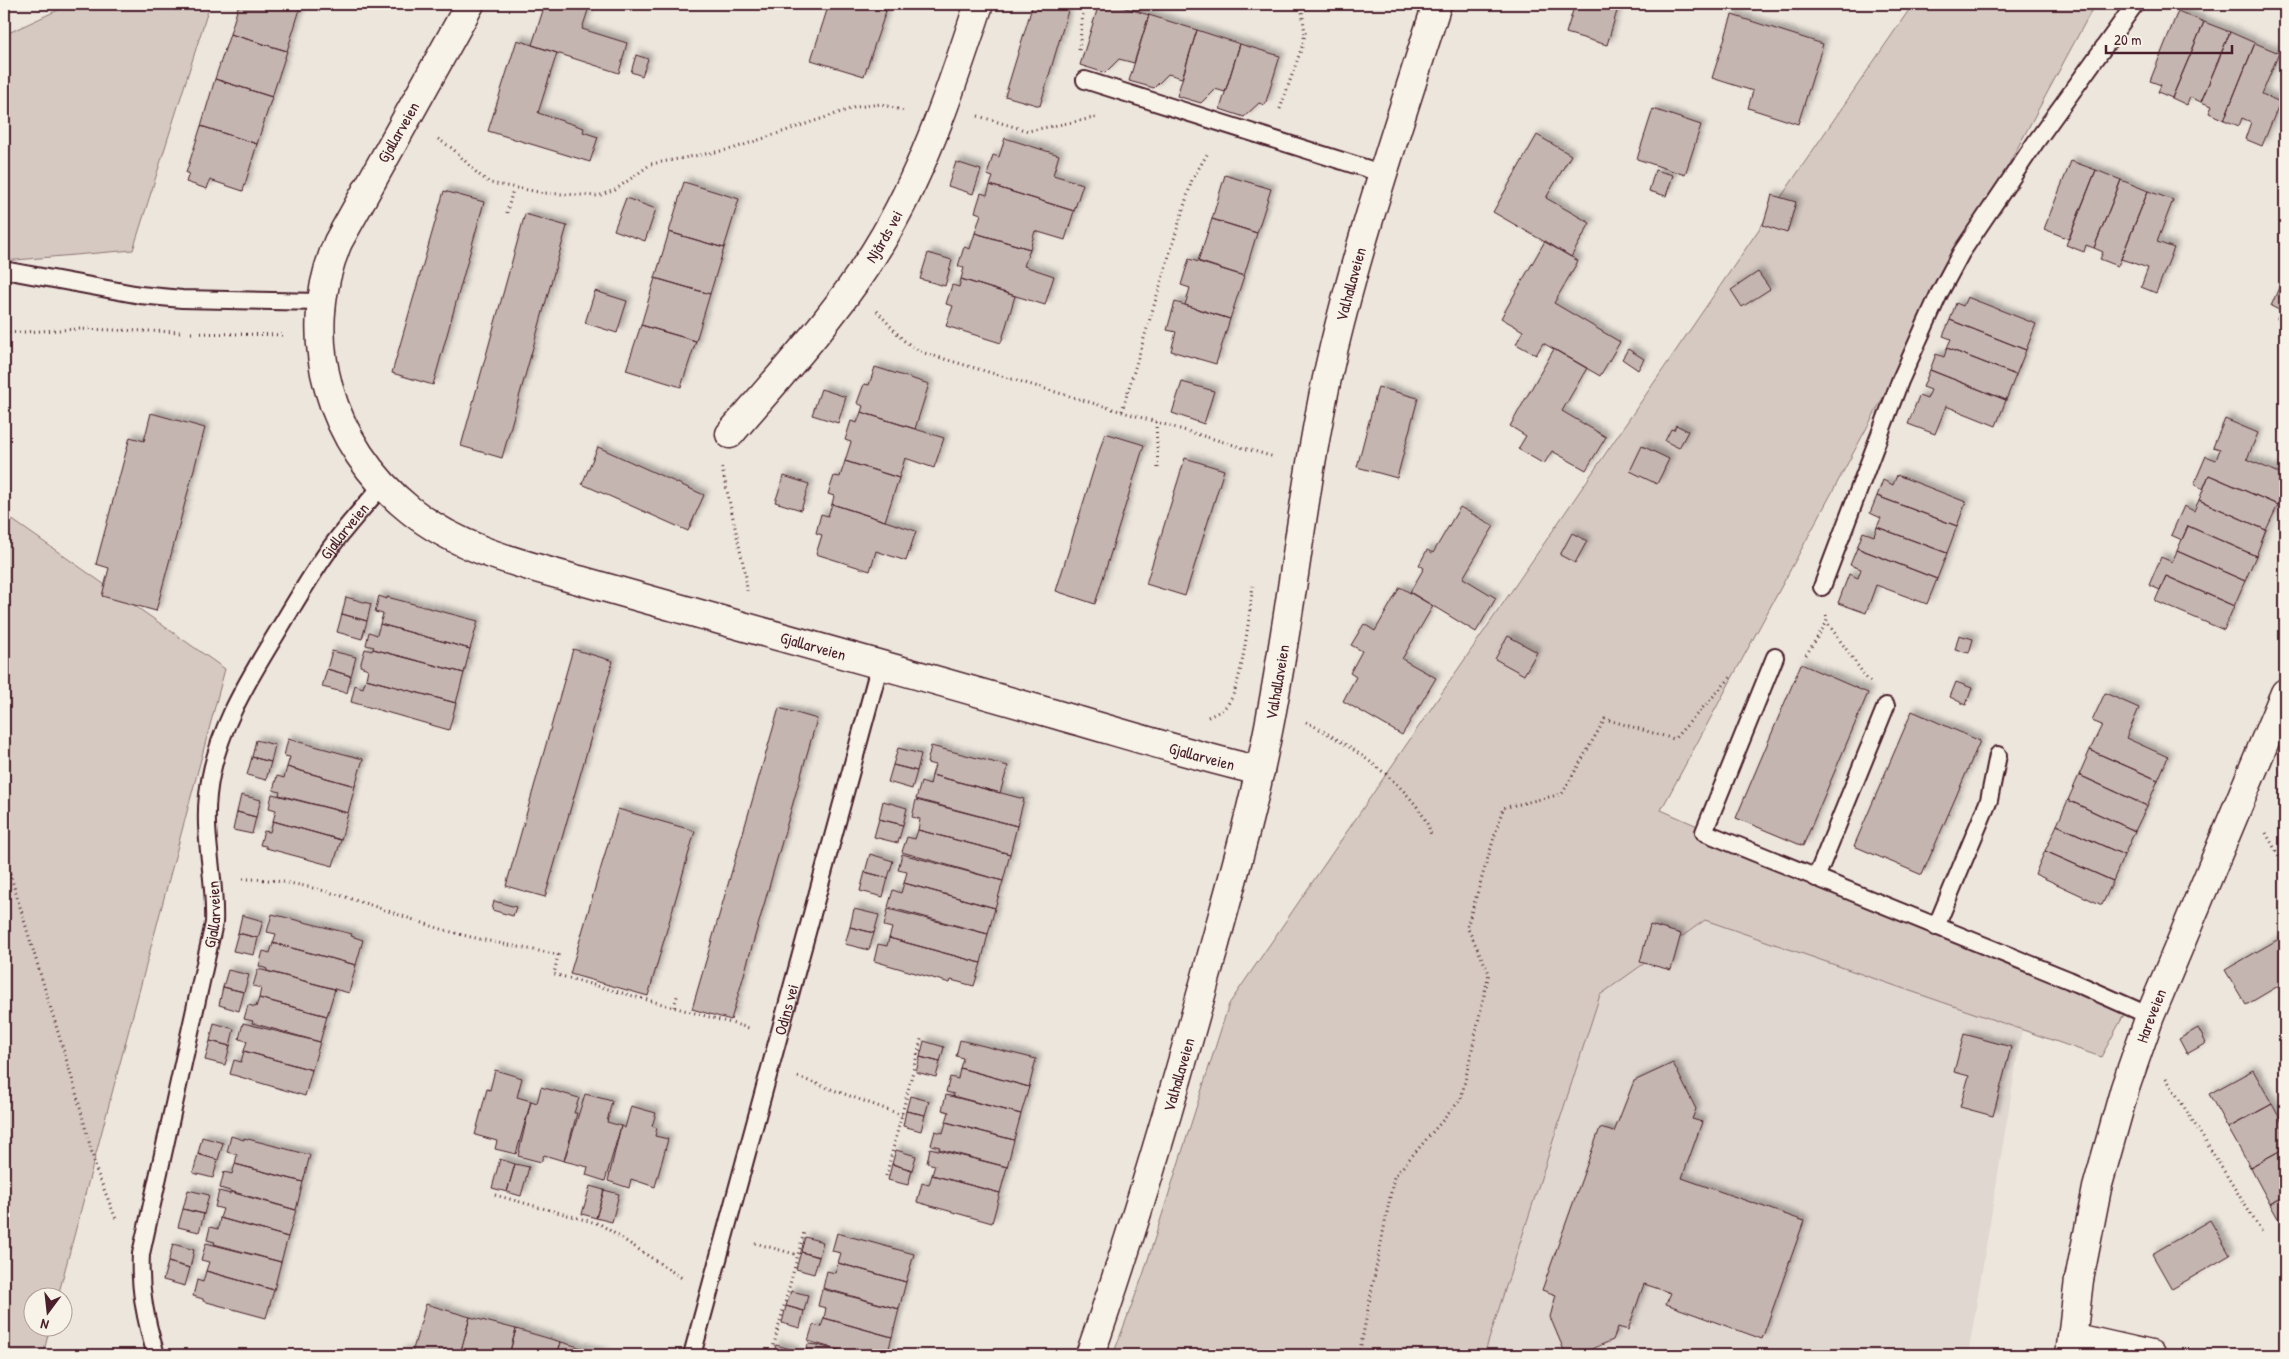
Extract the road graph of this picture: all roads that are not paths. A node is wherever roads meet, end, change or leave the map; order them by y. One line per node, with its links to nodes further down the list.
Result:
1 (470, 4): 8 (street, Gjallarveien)
2 (979, 4): 9 (street, Njårds vei)
3 (1437, 4): 6 (street, Valhallaveien)
4 (2135, 4): 11 (lane)
5 (1085, 80): 6 (lane)
6 (1384, 174): 17 (street, Valhallaveien)
7 (4, 270): 8 (lane)
8 (320, 302): 10 (street, Gjallarveien)
9 (730, 434)
10 (383, 485): 13 (street, Gjallarveien); 22 (lane, Gjallarveien)
11 (1822, 587)
12 (1775, 657): 18 (lane)
13 (880, 664): 17 (street, Gjallarveien); 23 (lane, Odins vei)
14 (2285, 693): 20 (street, Hareveien)
15 (1886, 706): 18 (lane)
16 (1998, 755): 19 (lane)
17 (1260, 771): 24 (street, Valhallaveien)
18 (1816, 878): 19 (lane)
19 (1936, 926): 20 (lane)
20 (2150, 1016): 21 (street, Hareveien)
21 (2072, 1346): 25 (street)
22 (156, 1355)
23 (692, 1355)
24 (1090, 1355)
25 (2151, 1355)

